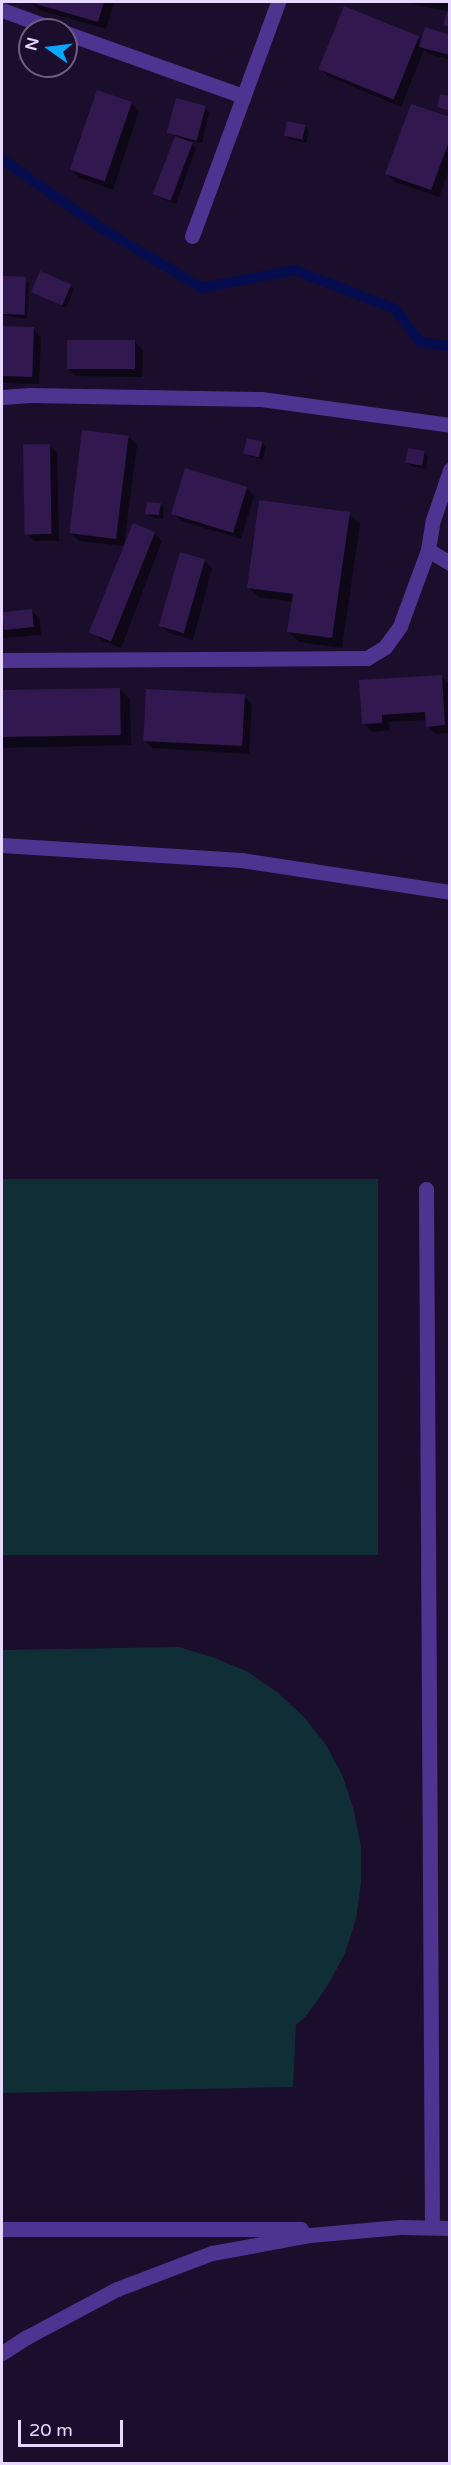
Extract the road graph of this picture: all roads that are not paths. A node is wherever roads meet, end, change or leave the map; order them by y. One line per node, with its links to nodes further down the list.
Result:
1 (278, 2): 5 (street)
2 (2, 10): 3 (street)
3 (24, 18)
4 (78, 37): 5 (street)
5 (243, 96): 6 (street)
6 (192, 236)
7 (2, 397): 8 (street)
8 (450, 425)
9 (450, 470): 10 (street)
10 (428, 549): 11 (street); 12 (street)
11 (450, 563)
12 (2, 660)
13 (2, 845): 14 (street)
14 (450, 892)
15 (426, 1189): 16 (street)
16 (432, 2228): 17 (street); 19 (street)
17 (450, 2228)
18 (2, 2229): 19 (street)
19 (376, 2229): 20 (street)
20 (2, 2353)

